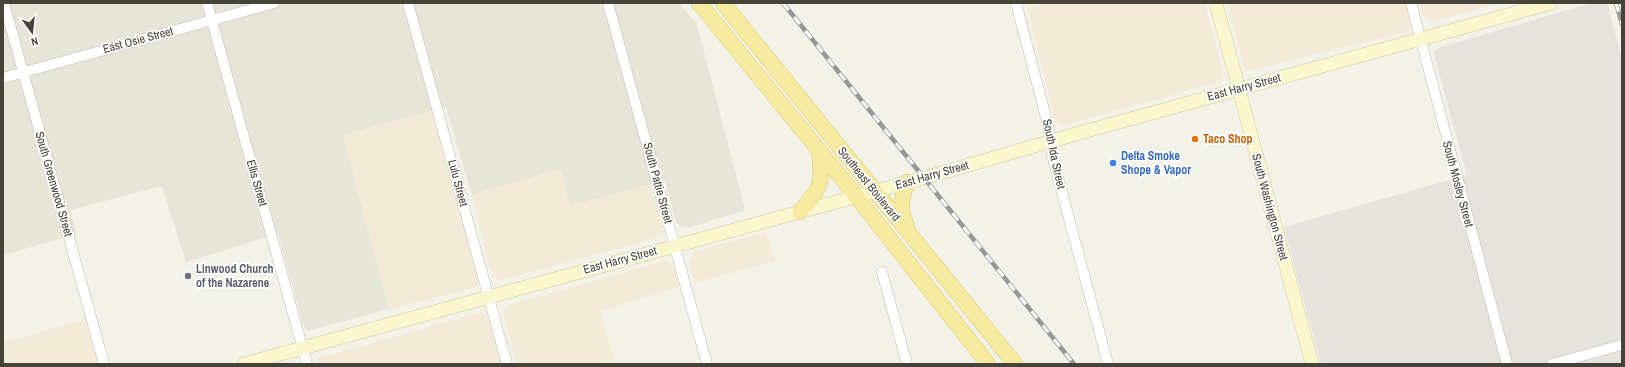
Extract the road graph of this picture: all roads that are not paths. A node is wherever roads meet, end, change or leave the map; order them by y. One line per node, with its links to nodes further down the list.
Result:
1 (4, 3): 14 (street, South Greenwood Street)
2 (206, 3): 12 (street, Ellis Street)
3 (274, 3): 12 (street, East Osie Street)
4 (408, 3): 26 (street, Lulu Street)
5 (608, 3): 24 (street, South Pattie Street)
6 (699, 3): 18 (main road, Southeast Boulevard)
7 (723, 3): 20 (main road, Southeast Boulevard)
8 (1016, 3): 17 (street, South Ida Street)
9 (1216, 3): 16 (street, South Washington Street)
10 (1411, 3): 13 (street, South Mosley Street)
11 (1551, 3): 13 (street, East Harry Street)
12 (211, 20): 14 (street, East Osie Street); 28 (street, Ellis Street)
13 (1420, 38): 16 (street, East Harry Street); 39 (street, South Mosley Street)
14 (23, 72): 15 (street, East Osie Street); 29 (street, South Greenwood Street)
15 (3, 78)
16 (1239, 88): 17 (street, East Harry Street); 38 (street, South Washington Street)
17 (1050, 141): 19 (street, East Harry Street); 37 (street, South Ida Street)
18 (819, 151): 21 (main road, Southeast Boulevard); 22 (main road)
19 (907, 182): 20 (street, East Harry Street); 23 (main road)
20 (874, 191): 21 (street, East Harry Street); 23 (main road, Southeast Boulevard)
21 (856, 196): 22 (street, East Harry Street); 35 (main road, Southeast Boulevard)
22 (800, 212): 24 (street, East Harry Street)
23 (910, 235): 36 (main road, Southeast Boulevard)
24 (675, 246): 26 (street, East Harry Street); 33 (street, South Pattie Street)
25 (882, 272): 34 (street)
26 (489, 296): 28 (street, East Harry Street); 32 (street, Lulu Street)
27 (1622, 345): 40 (street)
28 (302, 348): 30 (street, East Harry Street); 31 (street, Ellis Street)
29 (104, 364)
30 (244, 364)
31 (307, 364)
32 (507, 364)
33 (707, 364)
34 (907, 364)
35 (988, 364)
36 (1015, 364)
37 (1108, 364)
38 (1312, 364)
39 (1507, 364)
40 (1552, 364)

